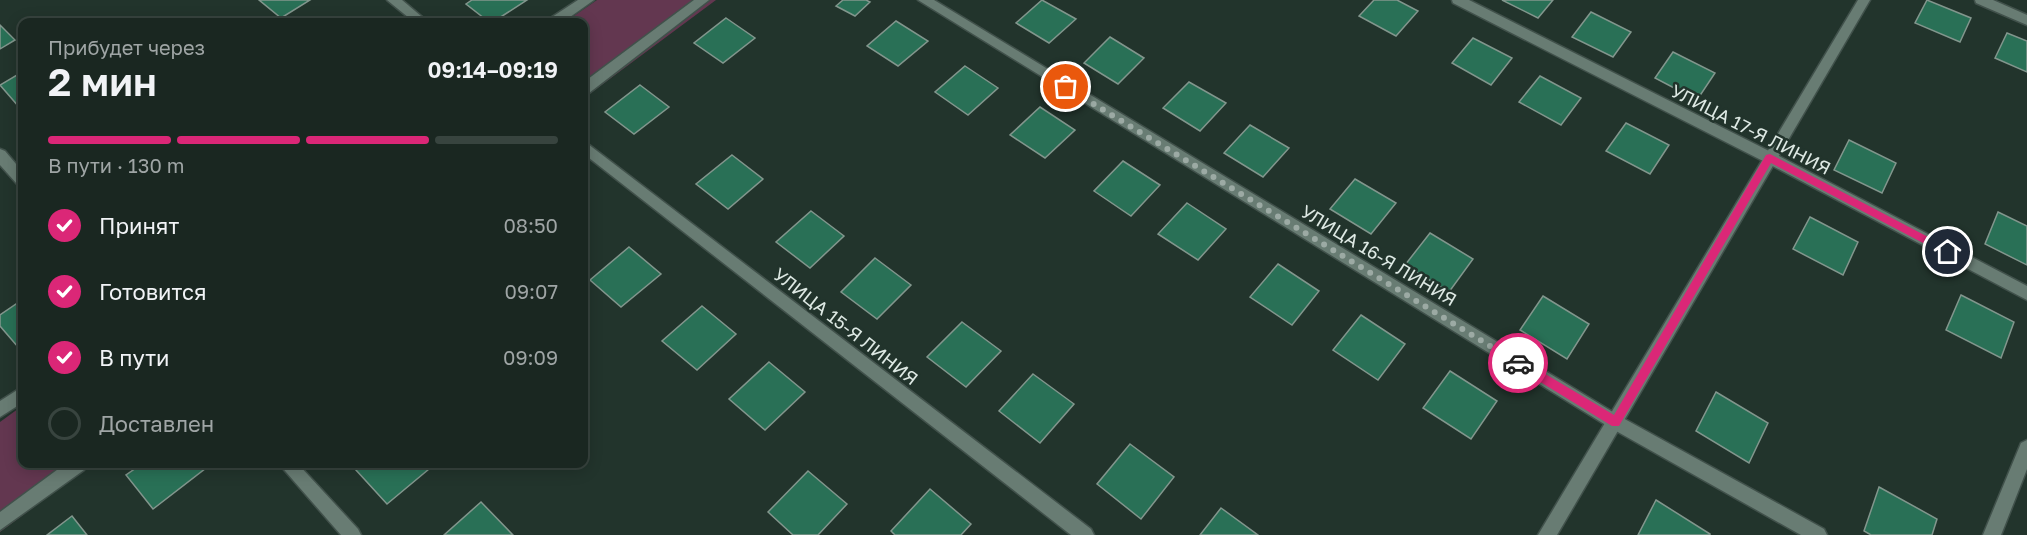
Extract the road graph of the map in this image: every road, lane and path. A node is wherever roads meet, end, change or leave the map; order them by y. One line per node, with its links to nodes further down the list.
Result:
1 (393, 0): 8 (street)
2 (588, 0): 9 (street)
3 (703, 0): 11 (street)
4 (924, 0): 19 (street, УЛИЦА 16-Я ЛИНИЯ)
5 (1458, 0): 14 (street, УЛИЦА 17-Я ЛИНИЯ)
6 (1864, 0): 14 (street)
7 (1981, 0): 10 (street)
8 (417, 18)
9 (560, 18)
10 (2027, 20)
11 (588, 86)
12 (588, 150): 25 (street, УЛИЦА 15-Я ЛИНИЯ)
13 (0, 155): 15 (street)
14 (1770, 158): 16 (street, УЛИЦА 17-Я ЛИНИЯ); 19 (street)
15 (18, 175)
16 (2027, 293)
17 (18, 397): 18 (street)
18 (0, 410)
19 (1615, 422): 26 (street); 27 (street, УЛИЦА 16-Я ЛИНИЯ)
20 (2027, 448): 28 (street)
21 (73, 468): 23 (street)
22 (291, 468): 24 (street)
23 (0, 522)
24 (352, 535)
25 (1085, 535)
26 (1547, 535)
27 (1818, 535)
28 (1992, 535)

